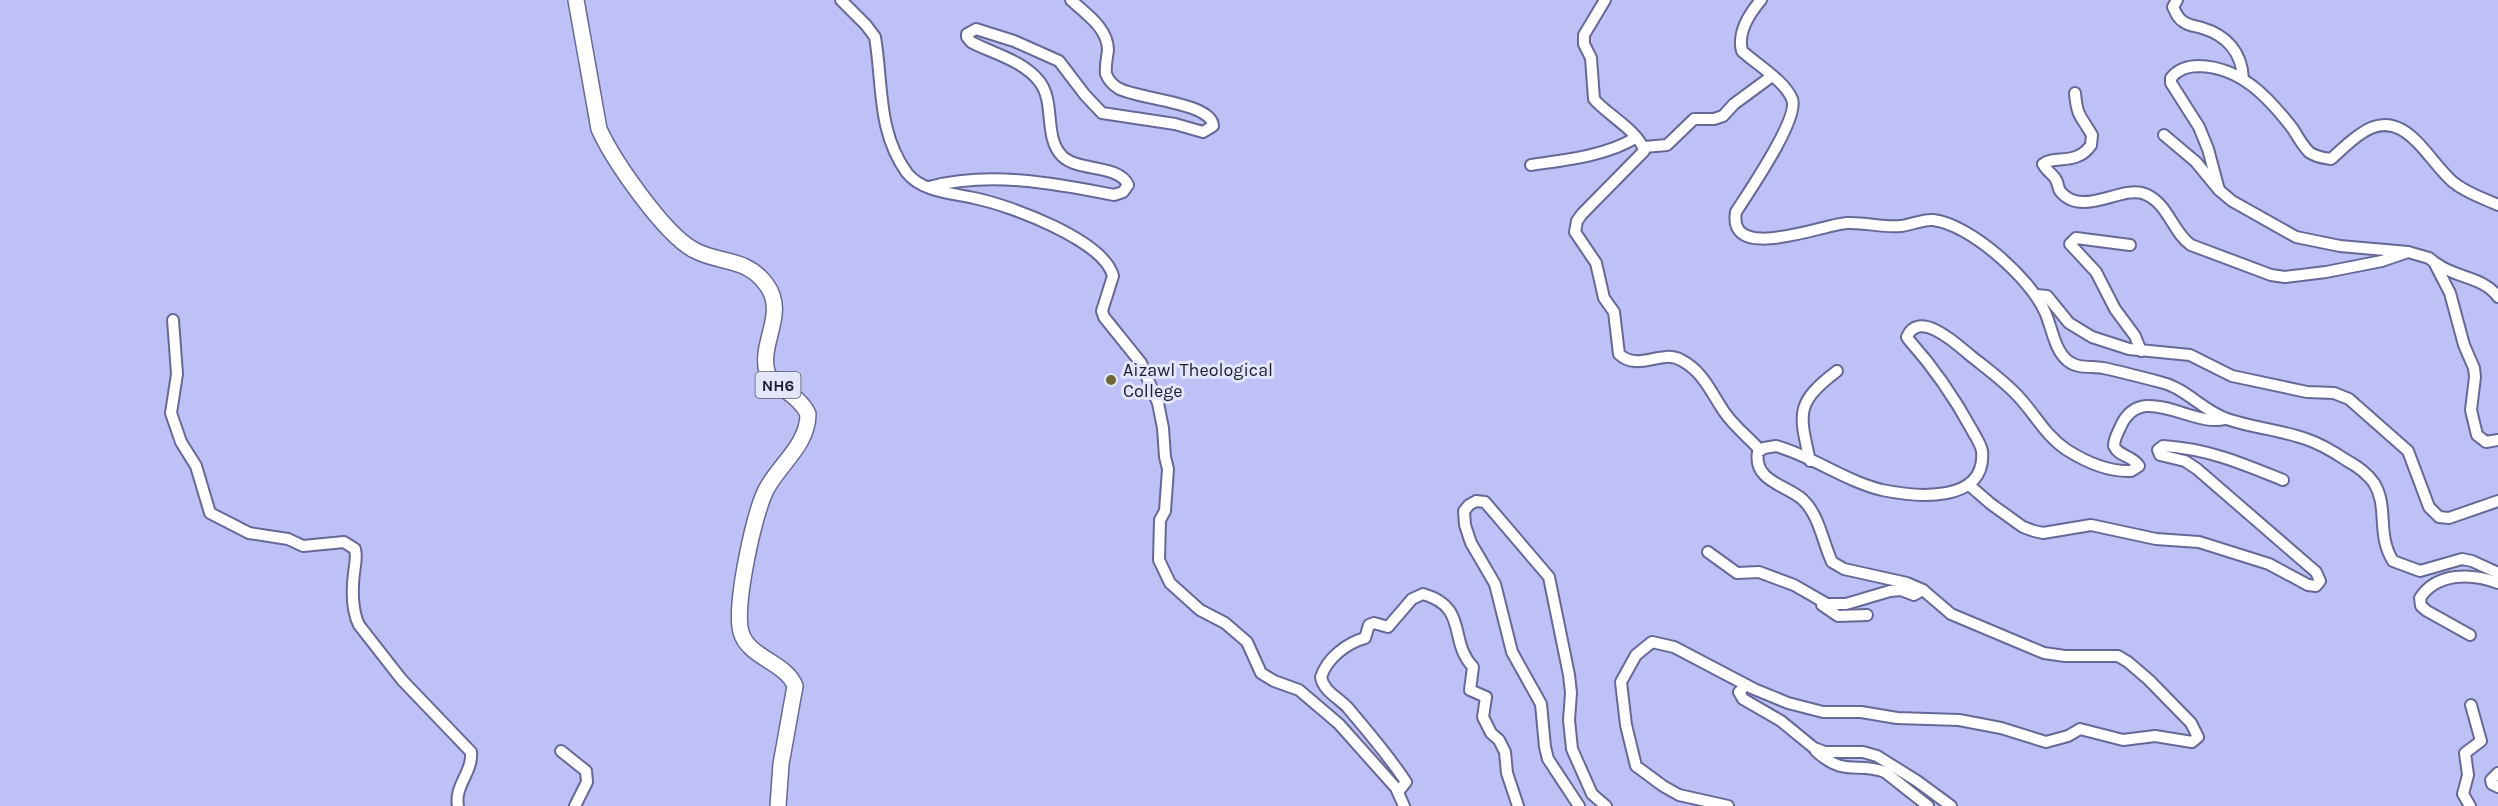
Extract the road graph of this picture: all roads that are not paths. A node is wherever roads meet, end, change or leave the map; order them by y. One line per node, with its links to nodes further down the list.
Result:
1 (576, 0): 48 (highway, NH6)
2 (841, 0): 14 (street)
3 (1071, 0): 14 (street)
4 (1605, 0): 11 (street)
5 (1761, 0): 7 (street)
6 (2177, 0): 8 (street)
7 (1772, 76): 12 (street); 21 (street)
8 (2243, 79): 15 (street); 16 (street)
9 (2075, 93): 18 (street)
10 (2164, 135): 15 (street)
11 (1635, 138): 12 (street); 13 (street)
12 (1644, 147): 27 (street)
13 (1531, 165)
14 (929, 187): 45 (street)
15 (2219, 190): 18 (street)
16 (2498, 205)
17 (2130, 245): 23 (street)
18 (2408, 252): 19 (street)
19 (2434, 262): 20 (street); 26 (street)
20 (2496, 290)
21 (2037, 295): 23 (street); 25 (street)
22 (173, 320): 46 (street)
23 (2141, 351): 31 (street)
24 (1837, 371): 28 (street)
25 (2225, 419): 30 (street); 33 (street)
26 (2498, 441)
27 (1760, 450): 28 (street); 35 (street)
28 (1810, 460): 30 (street)
29 (2283, 480): 30 (street)
30 (1969, 485)
31 (2498, 501)
32 (1708, 552): 36 (street)
33 (2498, 573)
34 (2498, 583): 38 (street)
35 (1923, 590): 36 (street); 39 (street)
36 (1818, 600): 37 (street)
37 (1867, 615)
38 (2470, 635)
39 (1746, 685): 41 (street); 53 (street)
40 (2471, 705): 56 (street)
41 (1814, 748): 54 (street); 55 (street)
42 (561, 751): 47 (street)
43 (2498, 773): 44 (street)
44 (2498, 788)
45 (1399, 791): 49 (street); 50 (street)
46 (458, 806)
47 (575, 806)
48 (778, 806)
49 (1404, 806)
50 (1518, 806)
51 (1579, 806): 52 (street)
52 (1606, 806)
53 (1728, 806)
54 (1928, 806)
55 (1951, 806)
56 (2470, 806)

